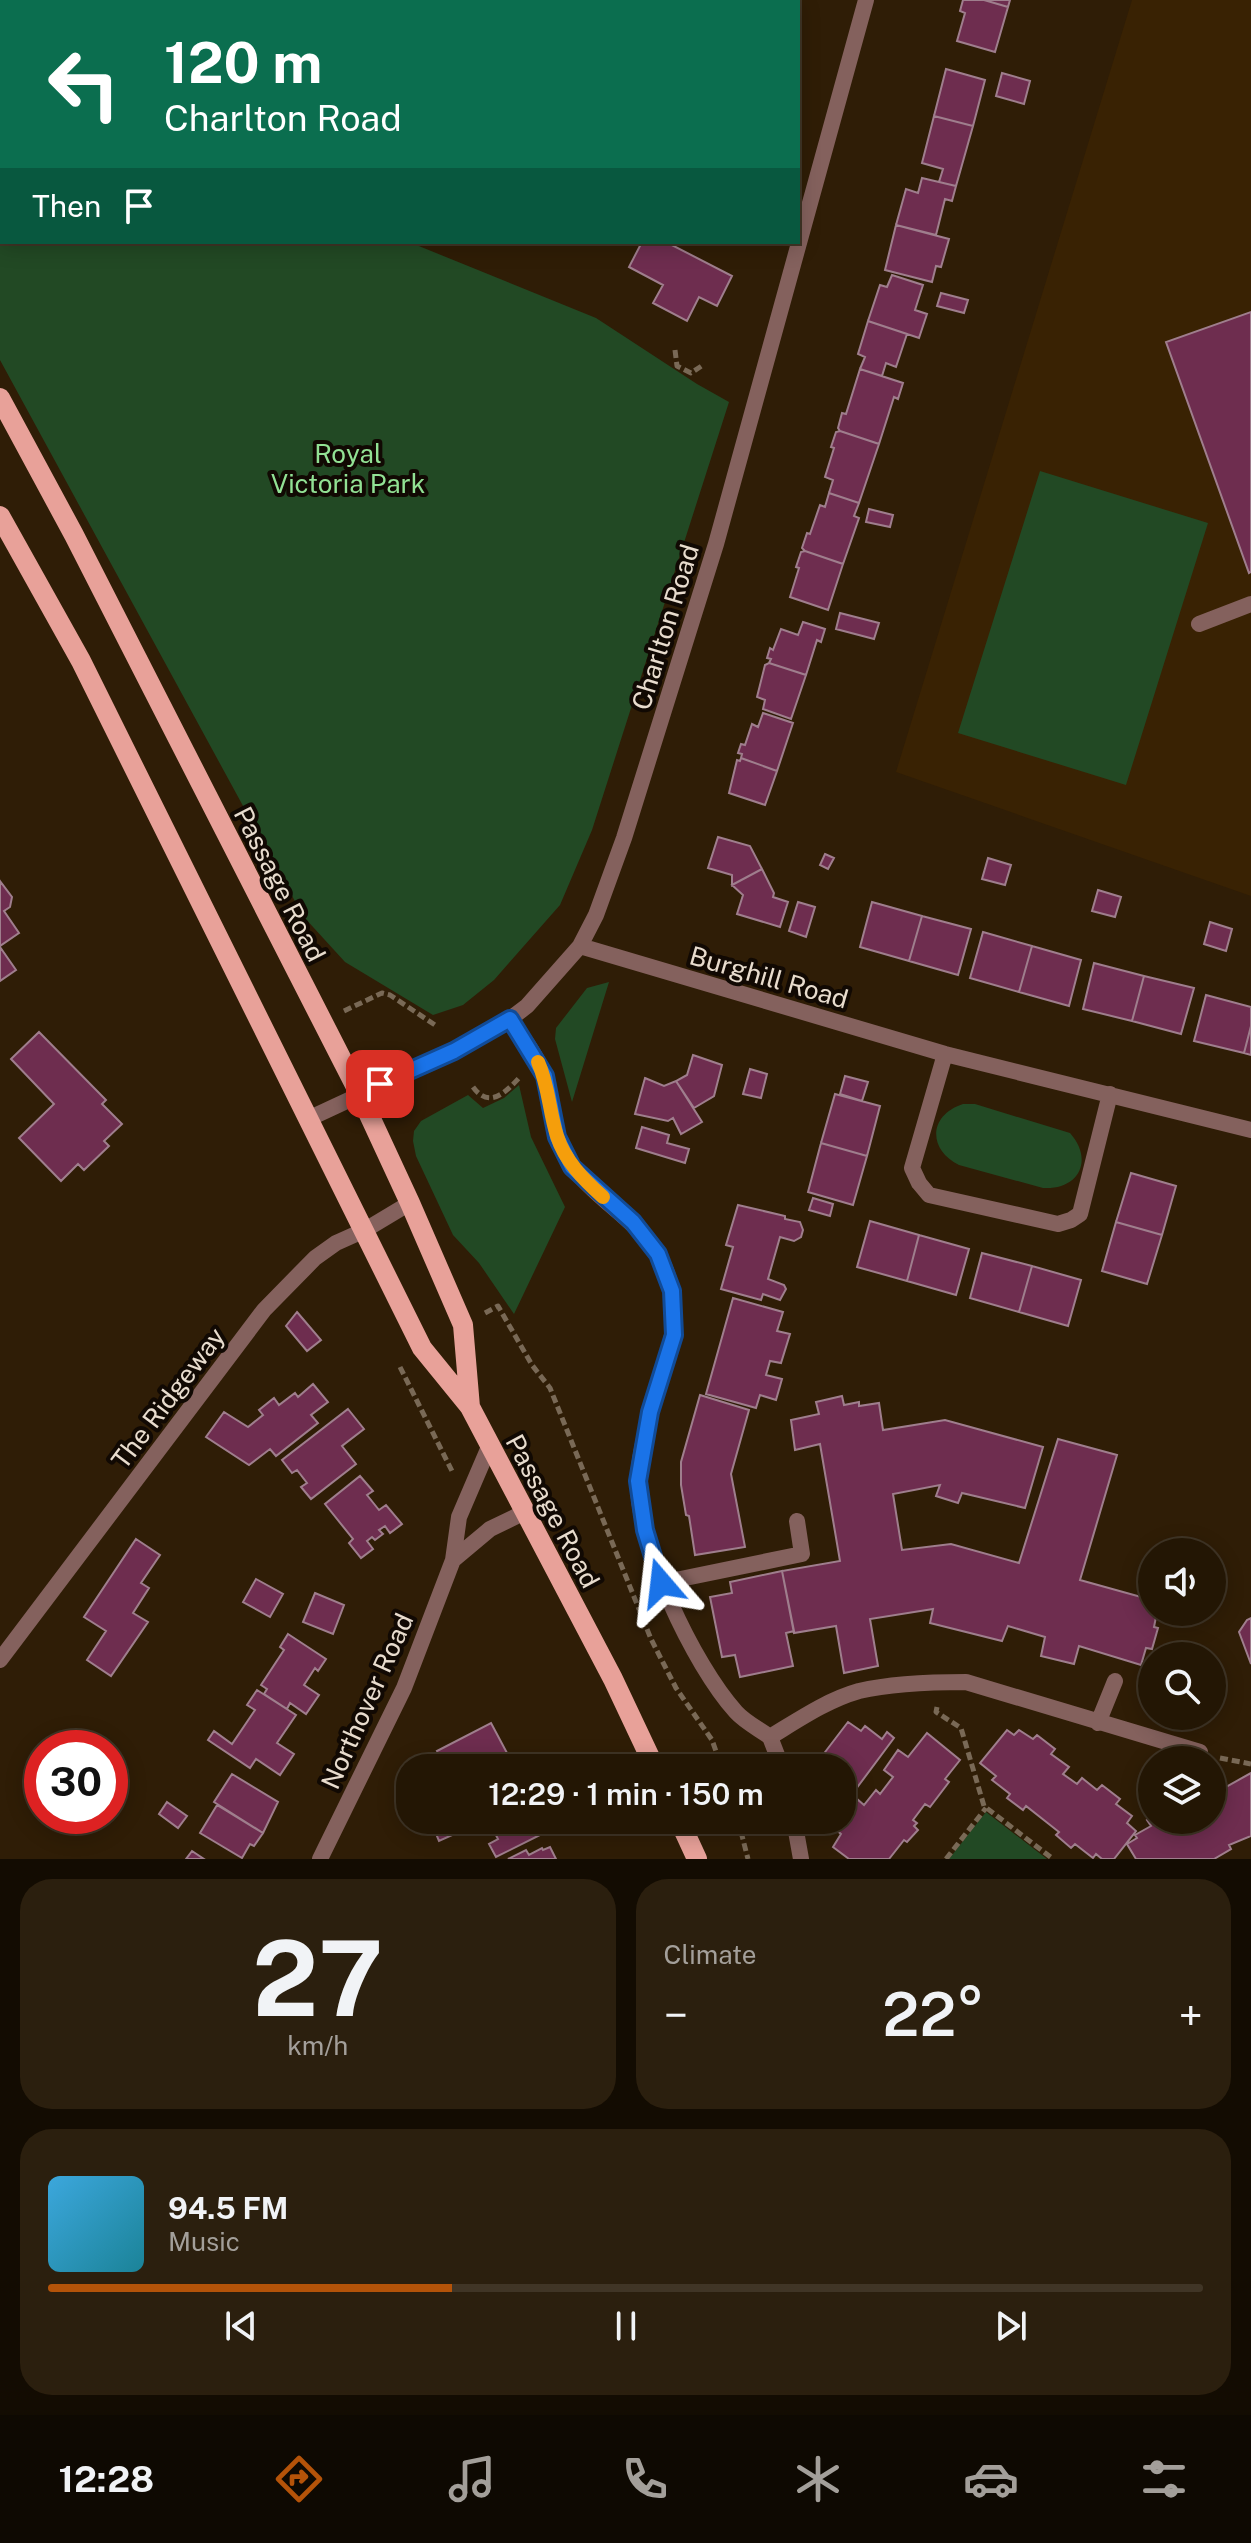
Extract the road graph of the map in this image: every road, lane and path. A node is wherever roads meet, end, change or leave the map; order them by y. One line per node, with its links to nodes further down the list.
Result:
1 (866, 0): 2 (street, Charlton Road)
2 (800, 239)
3 (799, 244): 10 (street, Charlton Road)
4 (675, 350): 5 (path)
5 (703, 365)
6 (0, 398): 17 (main road, Passage Road)
7 (0, 516): 19 (main road, Passage Road)
8 (1251, 604): 9 (street)
9 (1199, 624)
10 (580, 946): 12 (street, Charlton Road); 14 (street, Burghill Road)
11 (340, 1013): 13 (path)
12 (510, 1019): 15 (street); 17 (street, Charlton Road)
13 (438, 1027)
14 (945, 1054): 18 (street, Burghill Road); 18 (street)
15 (537, 1061): 16 (path); 31 (street)
16 (473, 1087)
17 (359, 1093): 19 (street, Charlton Road); 21 (main road, Passage Road)
18 (1110, 1094): 20 (street, Burghill Road)
19 (308, 1119): 22 (main road, Passage Road)
20 (1251, 1130)
21 (410, 1203): 22 (street, The Ridgeway); 25 (main road, Passage Road)
22 (365, 1230): 25 (main road, Passage Road); 32 (street, The Ridgeway)
23 (498, 1306): 39 (path)
24 (397, 1362): 27 (path)
25 (470, 1407): 26 (main road, Passage Road)
26 (489, 1447): 27 (street, Northover Road); 28 (main road, Passage Road)
27 (468, 1495): 30 (street, Northover Road)
28 (523, 1513): 30 (street, Northover Road); 38 (main road, Passage Road)
29 (797, 1521): 31 (street)
30 (453, 1560): 45 (street, Northover Road)
31 (661, 1583): 36 (street)
32 (0, 1660)
33 (1115, 1681): 35 (street)
34 (940, 1682): 35 (street); 36 (street); 41 (path)
35 (1098, 1723): 37 (street)
36 (770, 1737): 40 (street)
37 (1179, 1746)
38 (648, 1754)
39 (717, 1754)
40 (777, 1754)
41 (986, 1808): 49 (path); 50 (path)
42 (685, 1834): 46 (main road)
43 (742, 1834): 47 (path)
44 (797, 1834): 48 (street)
45 (320, 1859)
46 (697, 1859)
47 (748, 1859)
48 (801, 1859)
49 (946, 1859)
50 (1053, 1859)

